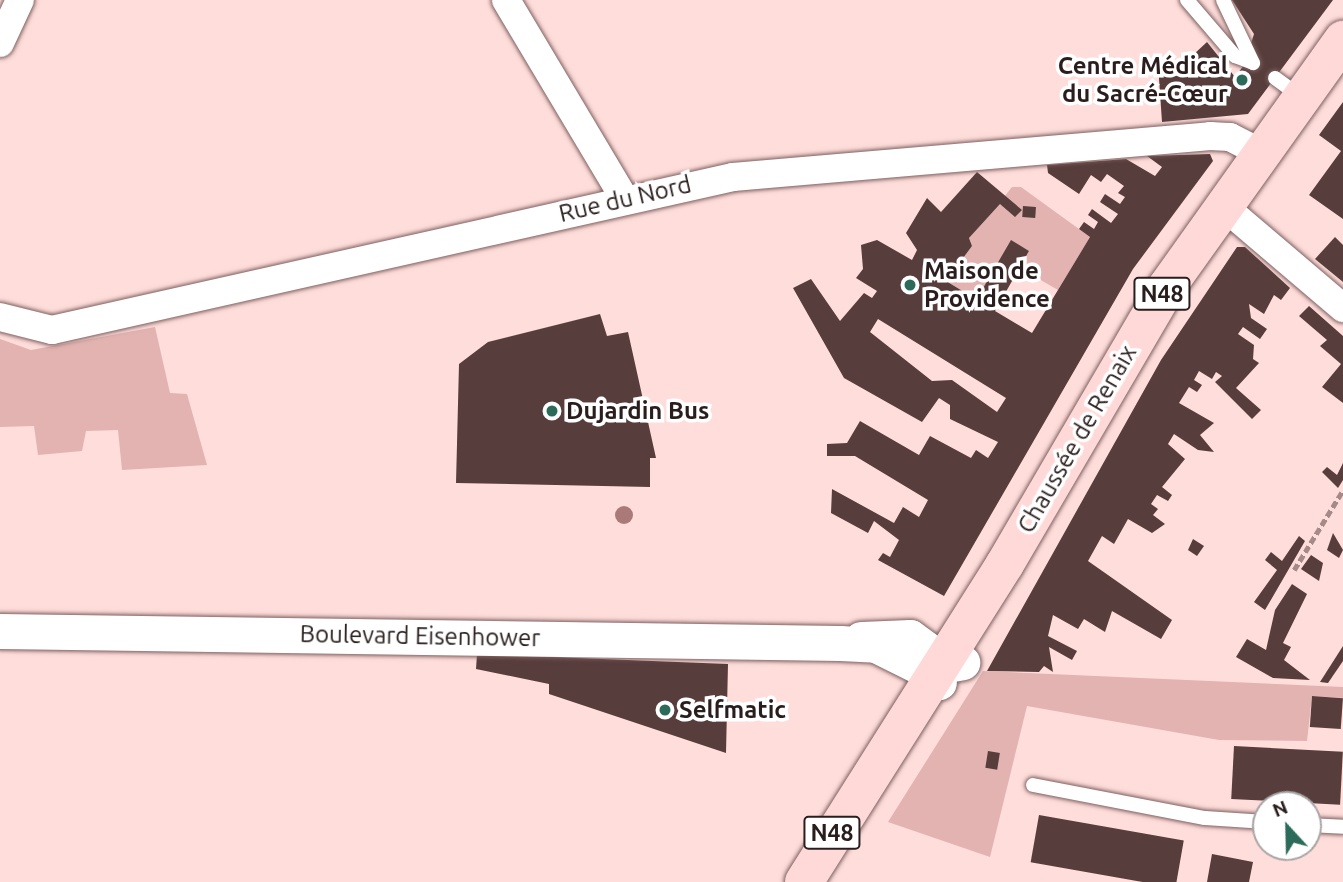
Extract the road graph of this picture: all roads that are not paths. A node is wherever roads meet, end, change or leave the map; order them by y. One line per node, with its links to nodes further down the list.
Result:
1 (20, 0): 6 (street)
2 (506, 0): 8 (street)
3 (1187, 0): 4 (lane)
4 (1223, 0)
5 (1343, 40): 7 (main road, Chaussée de Renaix / N48)
6 (0, 43)
7 (1260, 152): 8 (street, Rue du Nord); 9 (main road, Chaussée de Renaix / N48)
8 (625, 200): 11 (street, Rue du Nord)
9 (1222, 205): 10 (street); 14 (main road, Chaussée de Renaix / N48)
10 (1343, 308)
11 (0, 317)
12 (0, 631): 13 (street, Boulevard Eisenhower)
13 (840, 643): 14 (street, Boulevard Eisenhower); 14 (street, Boulevard Eisenhower); 16 (street, Boulevard Eisenhower)
14 (950, 666): 16 (main road, Chaussée de Renaix / N48)
15 (1033, 785): 17 (lane)
16 (872, 790): 20 (main road, Chaussée de Renaix / N48); 21 (main road, Chaussée de Renaix / N48)
17 (1252, 821)
18 (1322, 826): 19 (lane)
19 (1343, 827)
20 (804, 882)
21 (832, 882)

